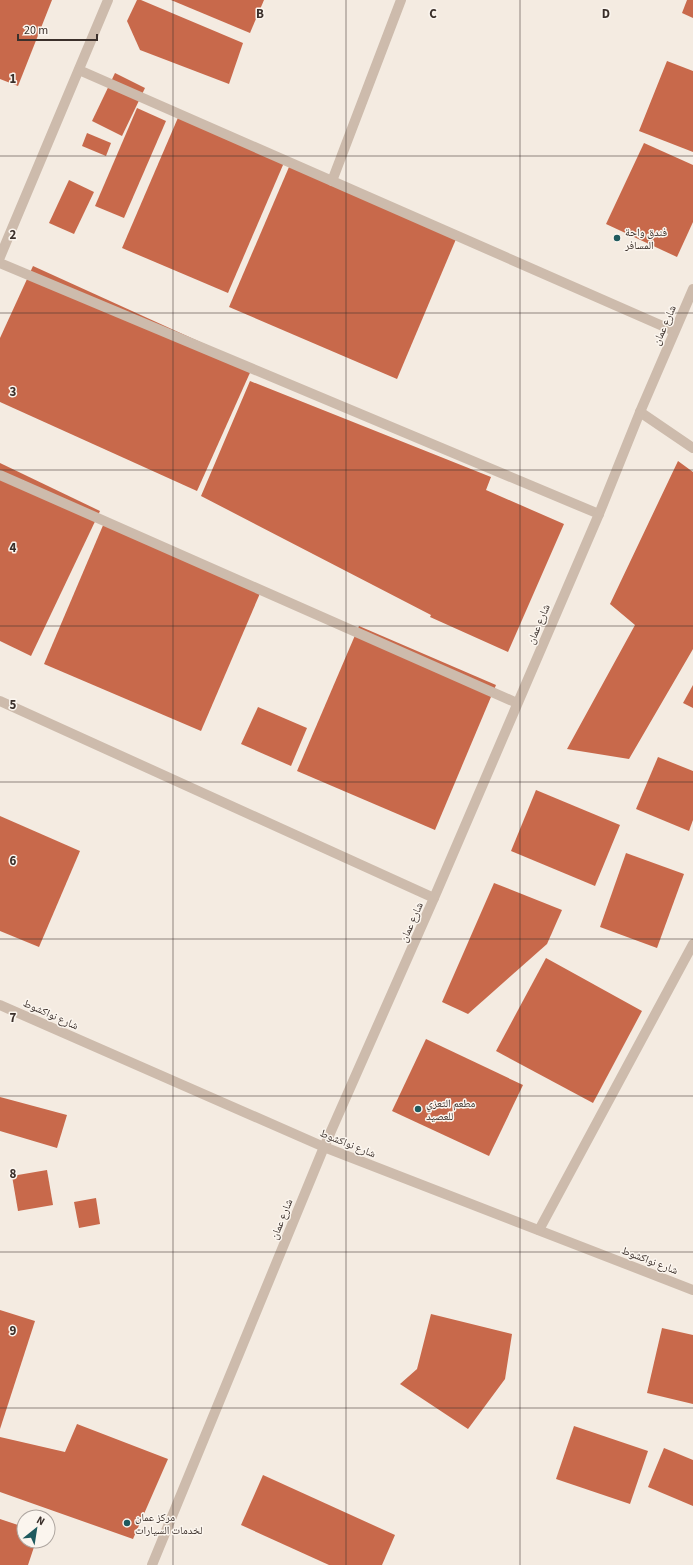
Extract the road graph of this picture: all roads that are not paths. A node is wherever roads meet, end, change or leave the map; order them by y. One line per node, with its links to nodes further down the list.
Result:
1 (108, 0): 3 (street)
2 (401, 0): 4 (street)
3 (79, 70): 4 (street); 5 (street)
4 (332, 181): 8 (street)
5 (0, 257)
6 (0, 263): 12 (street)
7 (693, 289): 8 (street, شارع عمان)
8 (674, 331): 9 (street, شارع عمان)
9 (640, 412): 10 (street); 12 (street, شارع عمان)
10 (693, 448)
11 (0, 475): 14 (street)
12 (599, 514): 14 (street, شارع عمان)
13 (0, 701): 15 (street)
14 (517, 703): 15 (street, شارع عمان)
15 (434, 898): 18 (street, شارع عمان)
16 (693, 944): 19 (street)
17 (0, 1005): 18 (street, شارع نواكشوط)
18 (324, 1147): 19 (street, شارع نواكشوط); 21 (street, شارع عمان)
19 (539, 1230): 20 (street, شارع نواكشوط)
20 (693, 1290)
21 (152, 1565)

